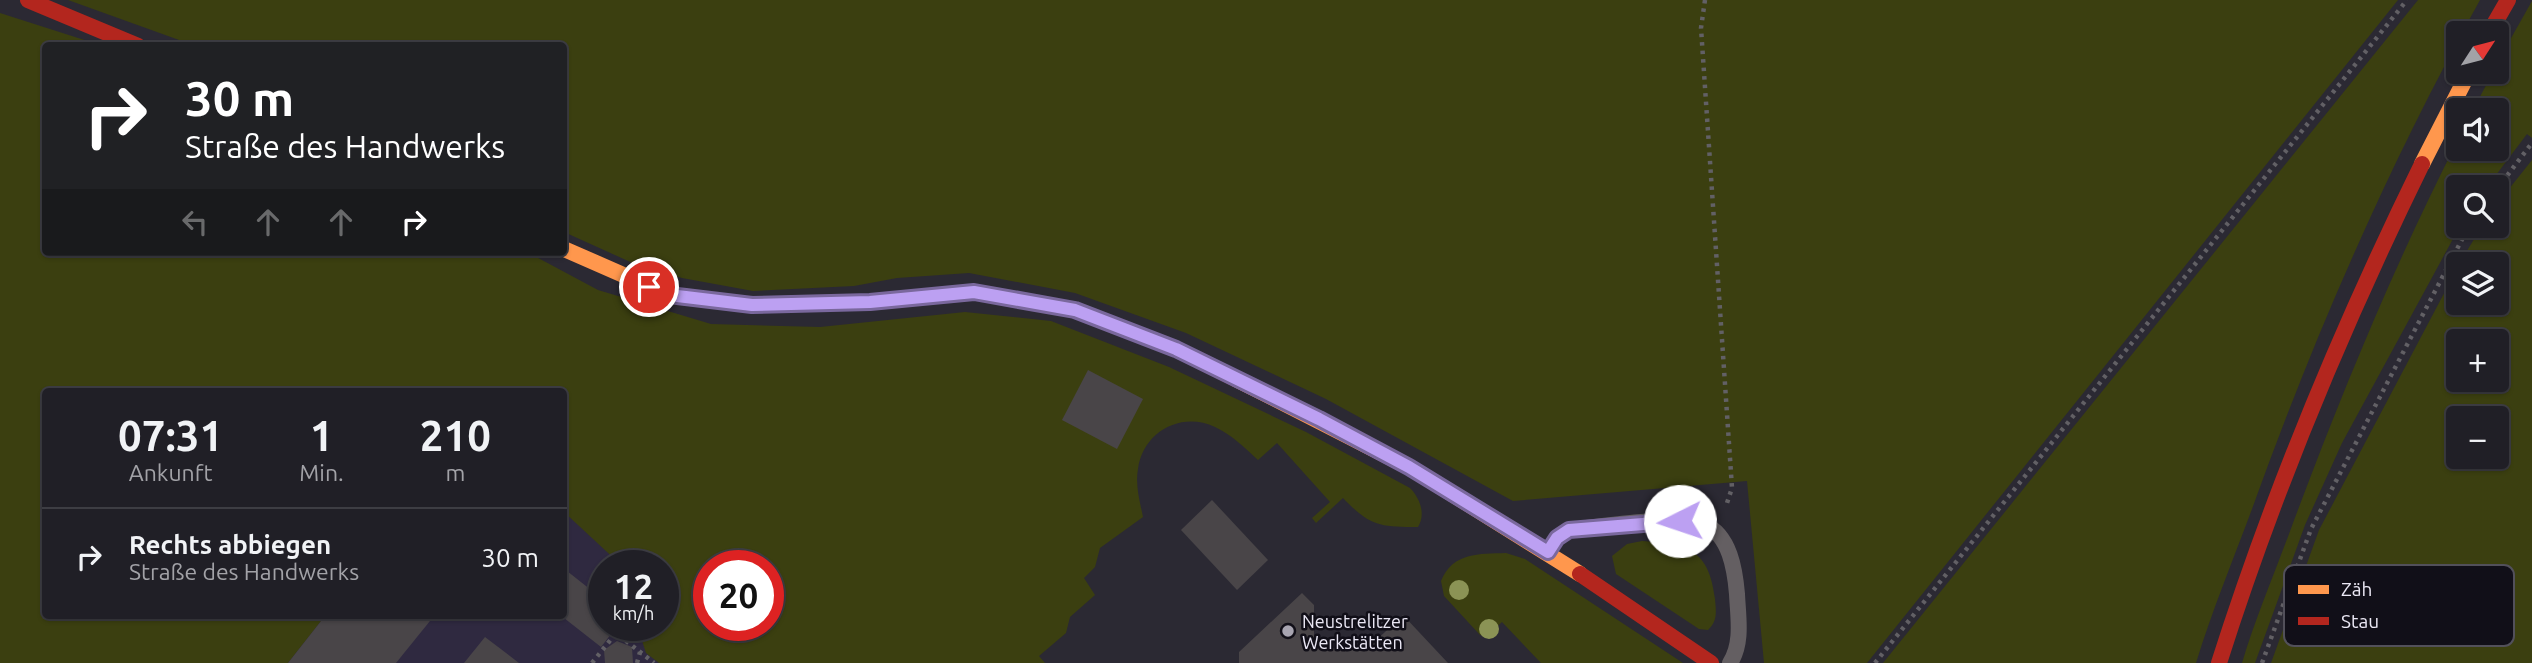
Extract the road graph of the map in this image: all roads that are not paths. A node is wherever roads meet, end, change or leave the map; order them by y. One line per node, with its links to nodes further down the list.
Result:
1 (28, 0): 4 (street)
2 (2508, 0): 3 (street)
3 (2496, 21)
4 (128, 42)
5 (2463, 84): 10 (street)
6 (567, 250): 7 (street)
7 (1548, 552): 8 (street); 9 (lane)
8 (1711, 663)
9 (1730, 663)
10 (2218, 663)

